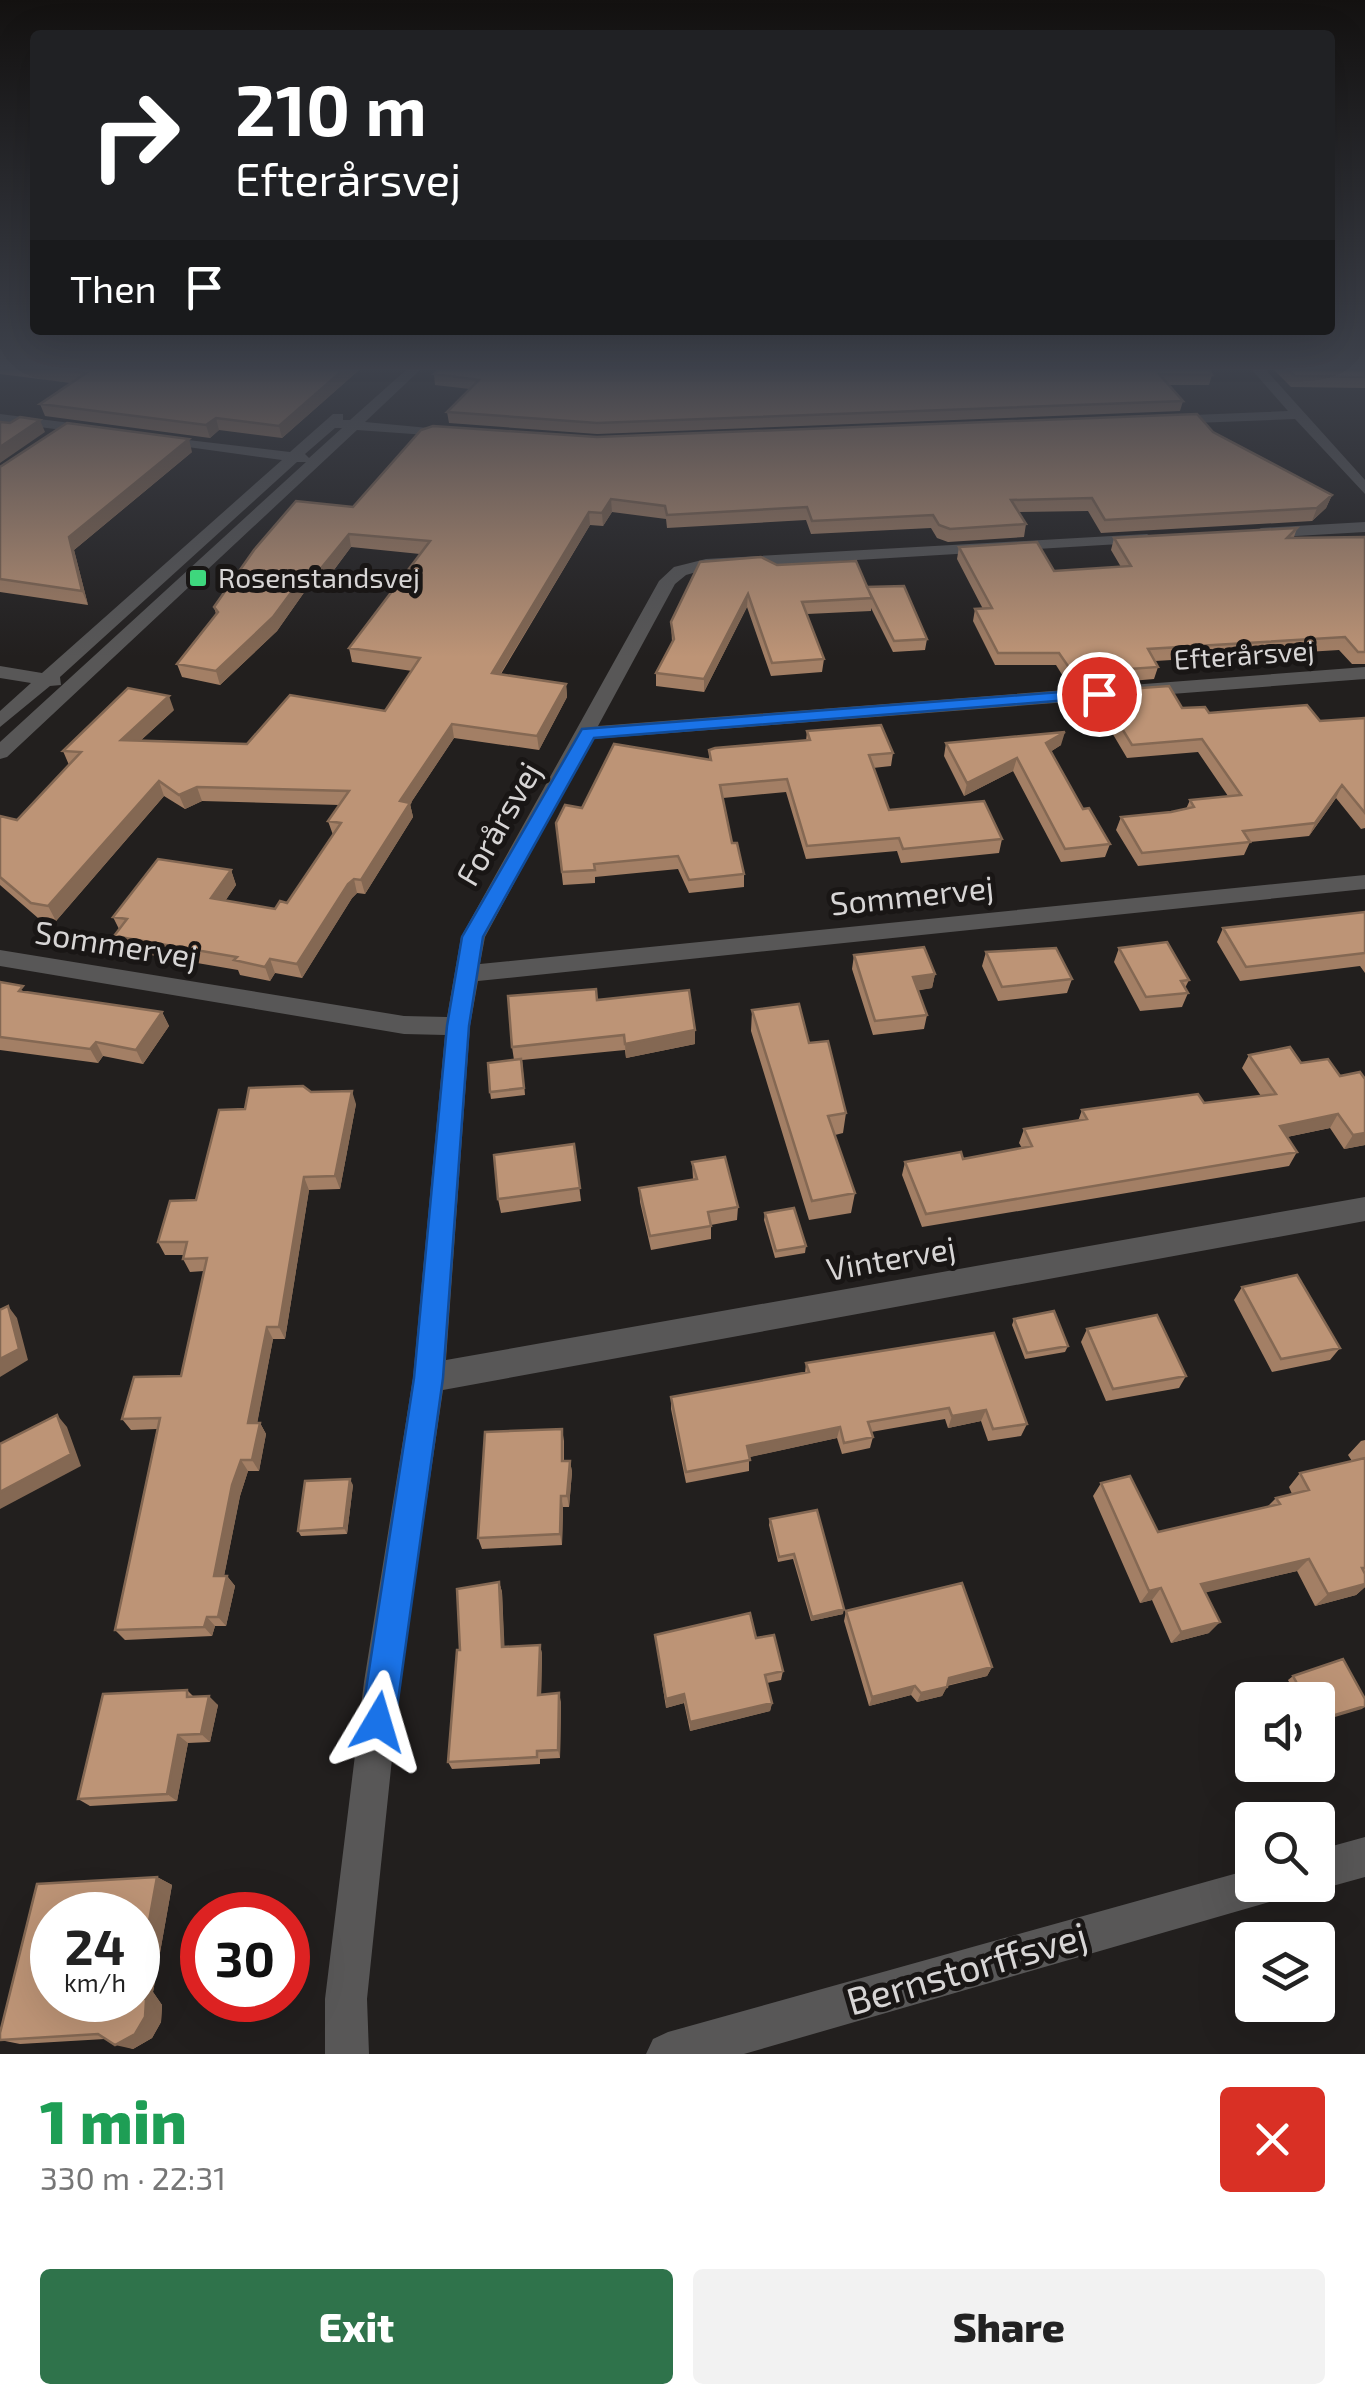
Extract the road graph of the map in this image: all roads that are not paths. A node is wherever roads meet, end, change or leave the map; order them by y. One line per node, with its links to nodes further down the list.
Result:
1 (283, 466): 10 (street)
2 (310, 466): 11 (street)
3 (1344, 466): 4 (street)
4 (1365, 489)
5 (1365, 527): 6 (street)
6 (1234, 534)
7 (1178, 538): 13 (street, Forårsvej)
8 (0, 672): 10 (street)
9 (1365, 673): 13 (street, Efterårsvej)
10 (46, 680): 11 (street); 12 (street)
11 (74, 684): 14 (street)
12 (0, 721)
13 (588, 733): 17 (street, Forårsvej)
14 (0, 753)
15 (1365, 882): 17 (street, Sommervej)
16 (0, 958): 18 (street, Sommervej)
17 (466, 974): 18 (street, Forårsvej)
18 (458, 1026): 20 (street, Forårsvej)
19 (1365, 1209): 20 (street, Vintervej)
20 (428, 1378): 24 (street, Forårsvej)
21 (1365, 1857): 22 (street)
22 (1335, 1865)
23 (1235, 1894): 25 (street, Bernstorffsvej)
24 (347, 2054)
25 (668, 2054)

